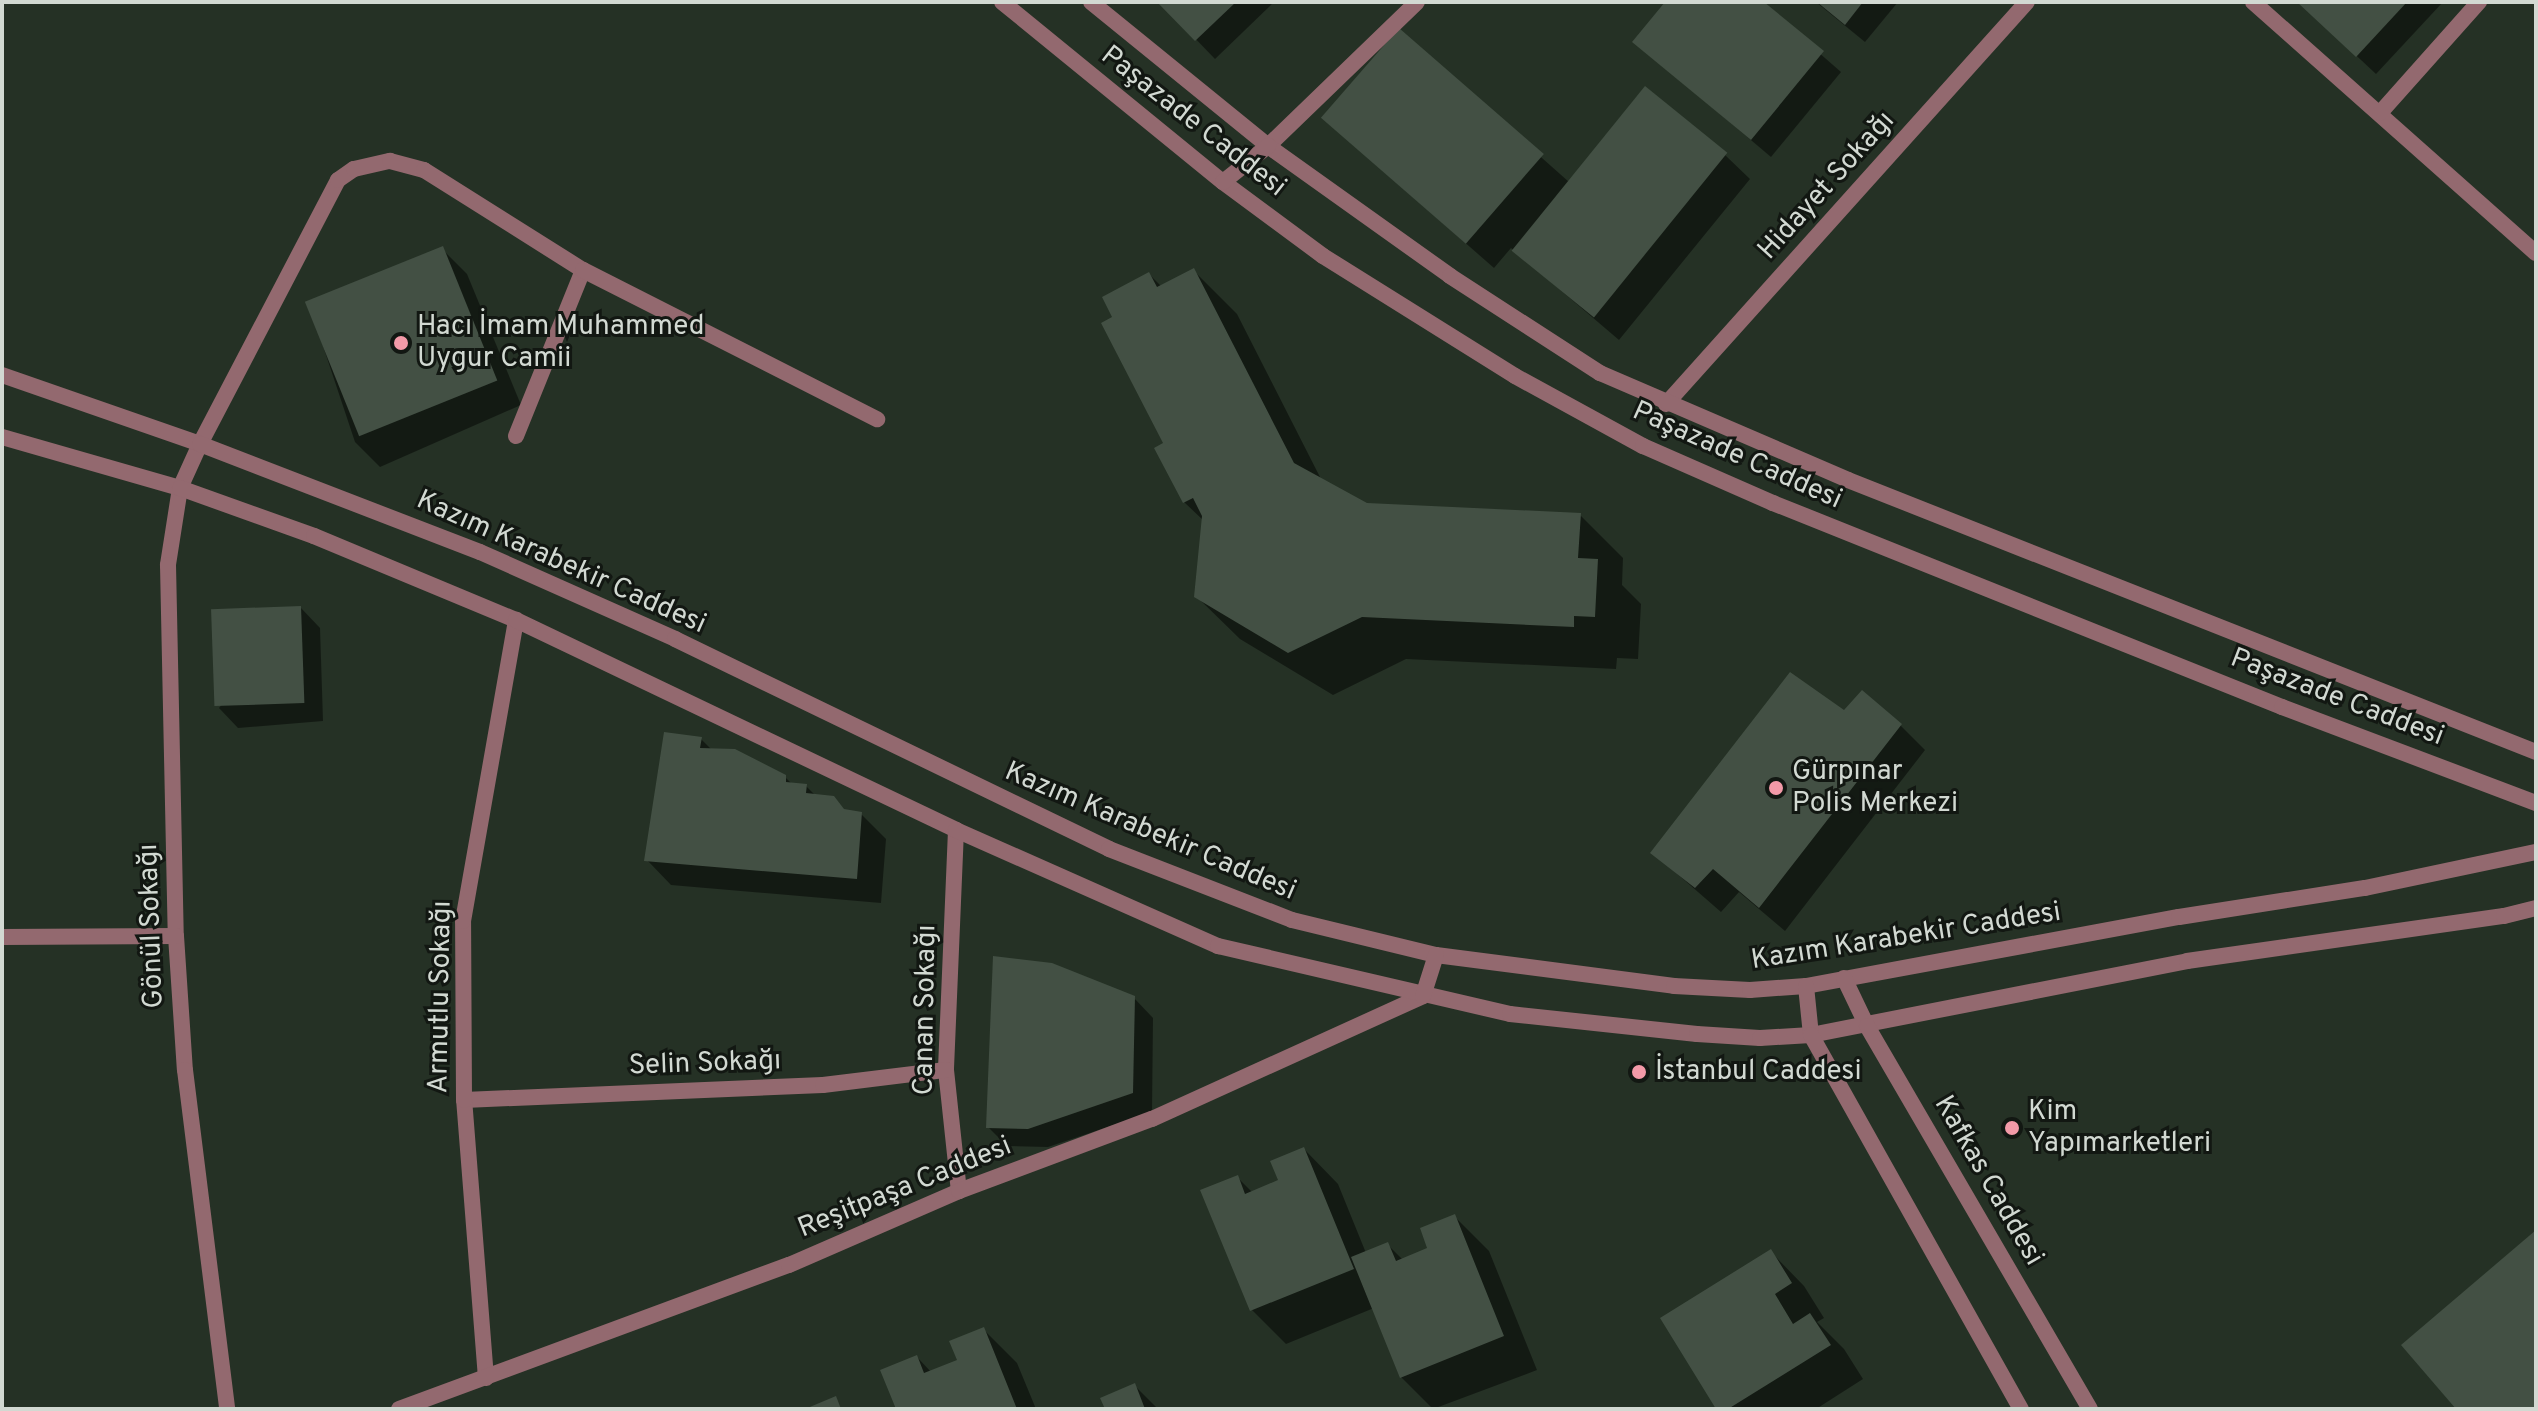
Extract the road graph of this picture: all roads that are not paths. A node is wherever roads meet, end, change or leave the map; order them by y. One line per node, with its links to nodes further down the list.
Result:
1 (1002, 2): 9 (street, Paşazade Caddesi)
2 (1091, 2): 8 (street, Paşazade Caddesi)
3 (1417, 2): 8 (street)
4 (2027, 2): 13 (street, Hidayet Sokağı)
5 (2253, 2): 7 (street)
6 (2479, 2): 7 (street)
7 (2380, 113): 10 (street)
8 (1268, 146): 9 (street); 13 (street, Paşazade Caddesi)
9 (1223, 182): 21 (street, Paşazade Caddesi)
10 (2536, 253)
11 (583, 270): 14 (street, Gönül Sokağı); 15 (street); 17 (street, Gönül Sokağı)
12 (2, 375): 17 (street, Kazım Karabekir Caddesi)
13 (1666, 404): 20 (street, Paşazade Caddesi)
14 (877, 419)
15 (516, 436)
16 (2, 437): 18 (street)
17 (200, 444): 18 (street, Gönül Sokağı); 27 (street, Kazım Karabekir Caddesi)
18 (180, 488): 19 (street); 25 (street, Gönül Sokağı)
19 (516, 620): 22 (street); 34 (street, Armutlu Sokağı)
20 (2536, 752)
21 (2536, 803)
22 (956, 830): 30 (street); 33 (street, Canan Sokağı)
23 (2536, 852): 28 (street, Kazım Karabekir Caddesi)
24 (2536, 908): 31 (street)
25 (176, 936): 26 (street); 37 (street, Gönül Sokağı)
26 (2, 937)
27 (1436, 955): 29 (street, Kazım Karabekir Caddesi); 30 (street)
28 (1844, 978): 29 (street, Kazım Karabekir Caddesi); 31 (street, Kafkas Caddesi)
29 (1806, 986): 32 (street)
30 (1423, 996): 32 (street); 35 (street, Reşitpaşa Caddesi)
31 (1867, 1026): 32 (street); 40 (street, Kafkas Caddesi)
32 (1811, 1035): 39 (street)
33 (946, 1070): 34 (street, Selin Sokağı); 35 (street, Canan Sokağı)
34 (464, 1100): 36 (street, Armutlu Sokağı)
35 (959, 1191): 36 (street, Reşitpaşa Caddesi)
36 (486, 1378): 38 (street, Reşitpaşa Caddesi)
37 (227, 1409)
38 (399, 1409)
39 (2021, 1409)
40 (2090, 1409)

